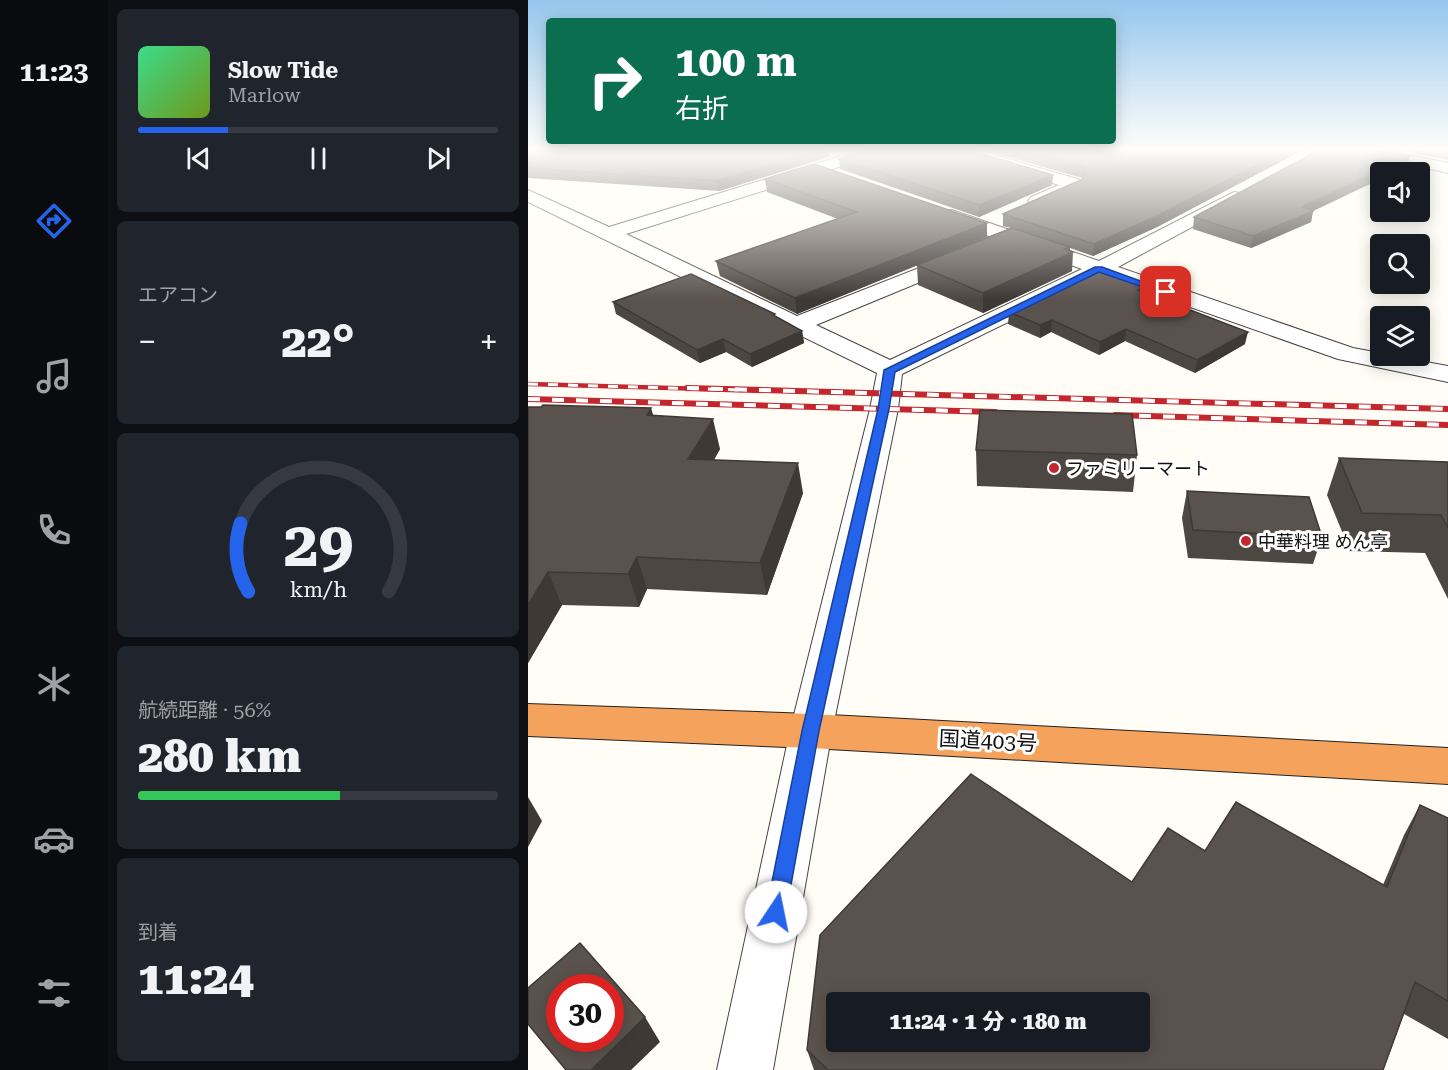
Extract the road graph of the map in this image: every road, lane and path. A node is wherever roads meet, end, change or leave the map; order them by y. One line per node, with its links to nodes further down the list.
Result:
1 (539, 200): 9 (street)
2 (716, 200): 9 (street)
3 (1038, 200): 6 (street)
4 (1229, 200): 11 (street)
5 (925, 207): 8 (street)
6 (1022, 207)
7 (1001, 216): 8 (street)
8 (980, 226): 10 (street)
9 (610, 233): 12 (street)
10 (1011, 237): 11 (street); 12 (street)
11 (1098, 269): 13 (street); 14 (street)
12 (796, 325): 13 (street)
13 (890, 370): 16 (street)
14 (1448, 374)
15 (528, 720): 16 (highway, 国道403号)
16 (811, 731): 17 (highway, 国道403号); 18 (street)
17 (1448, 766)
18 (745, 1070)

